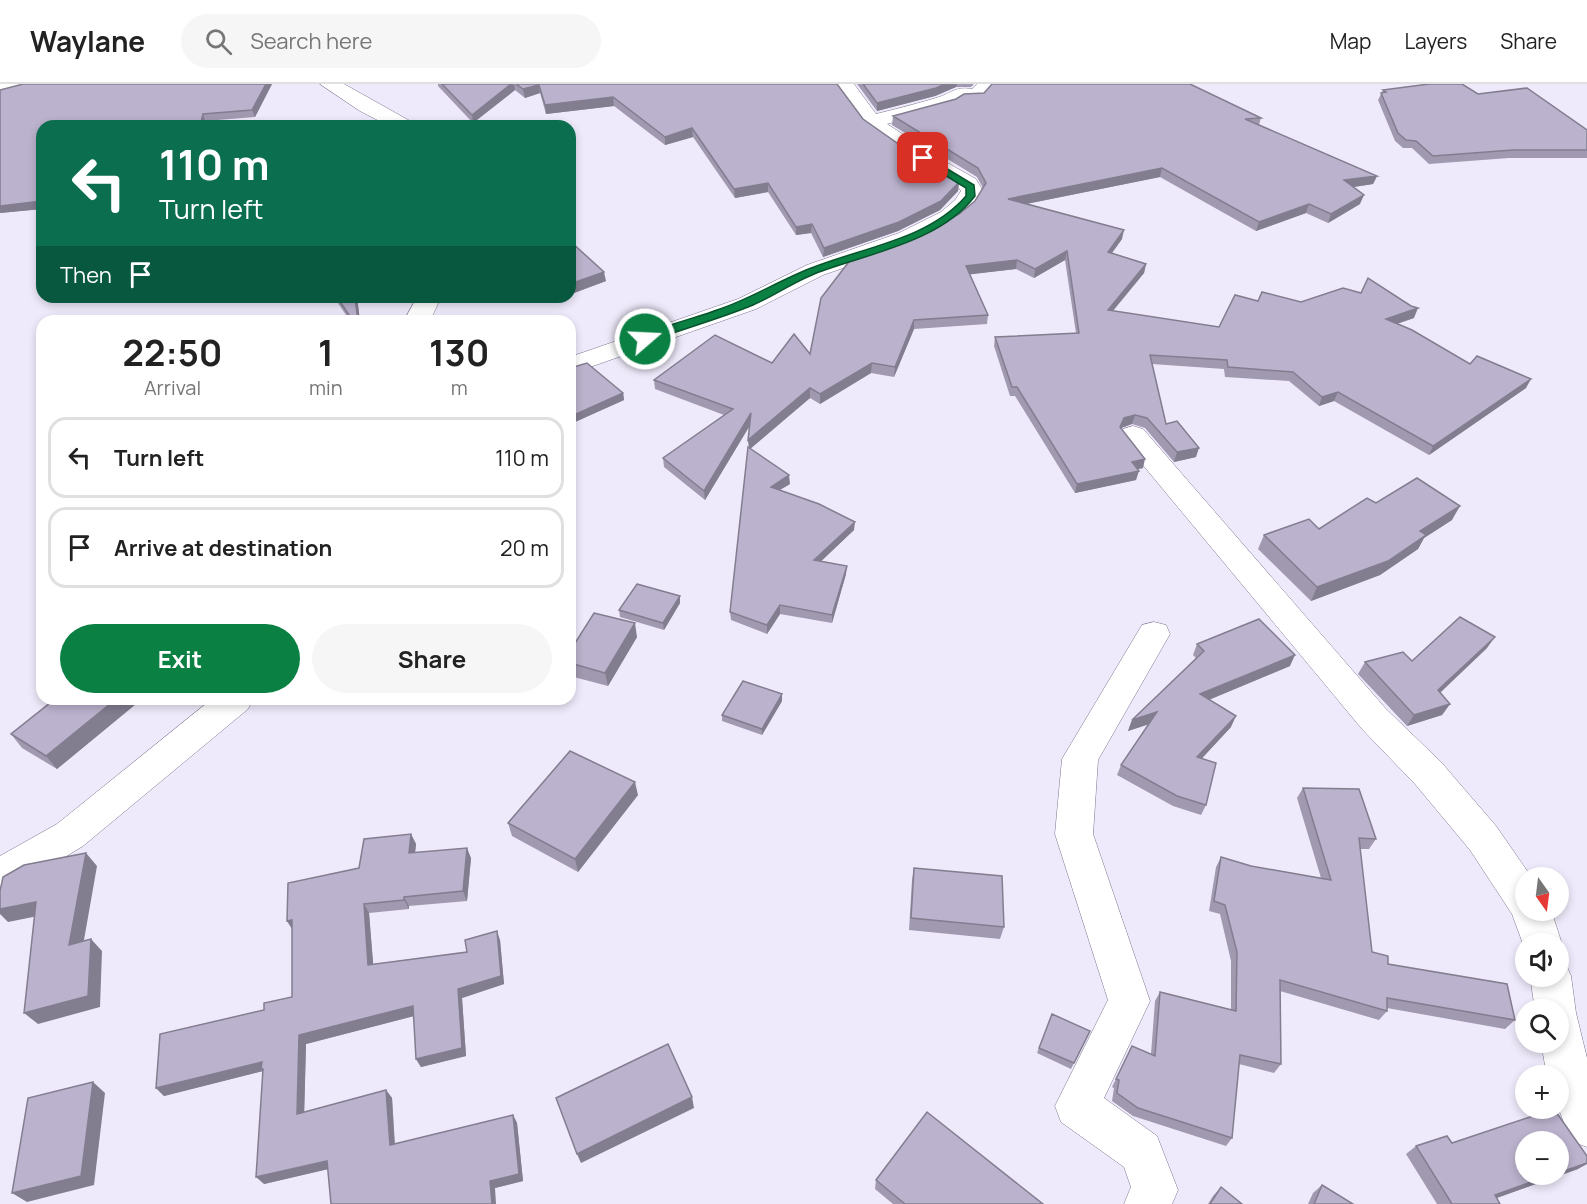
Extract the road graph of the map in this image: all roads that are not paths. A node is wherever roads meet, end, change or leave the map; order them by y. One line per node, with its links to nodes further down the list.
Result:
1 (22, 84): 5 (street)
2 (330, 84): 6 (street)
3 (844, 84): 7 (street)
4 (987, 84): 7 (street)
5 (0, 90)
6 (395, 120)
7 (871, 122): 8 (street)
8 (576, 364)
9 (1133, 435): 13 (street)
10 (1154, 634): 16 (street)
11 (229, 705): 12 (street)
12 (0, 876)
13 (1515, 885)
14 (1564, 1053): 15 (street)
15 (1587, 1125)
16 (1147, 1204)

